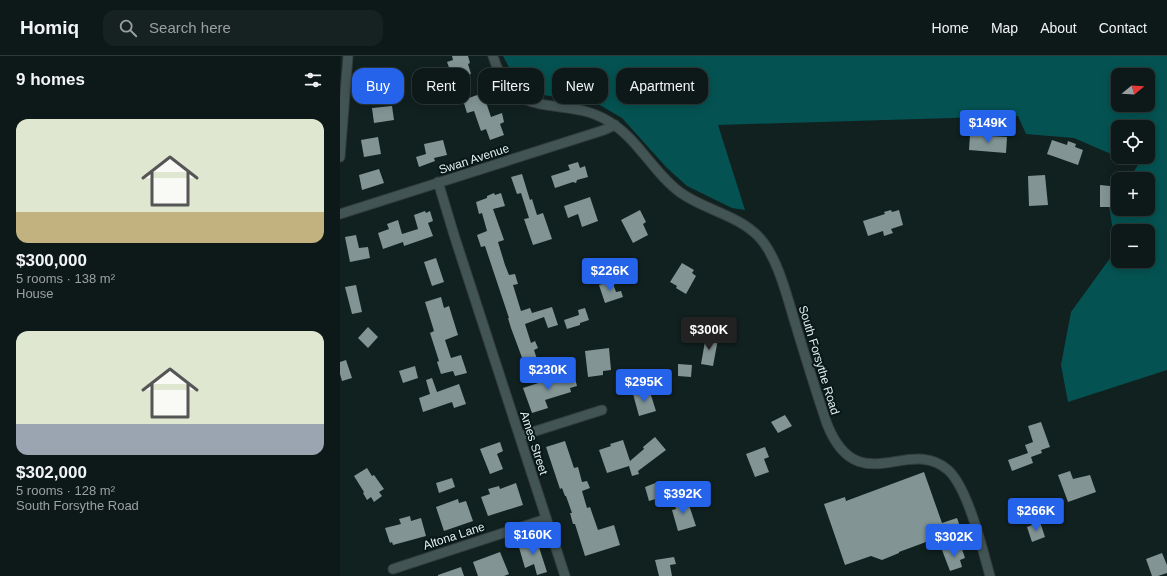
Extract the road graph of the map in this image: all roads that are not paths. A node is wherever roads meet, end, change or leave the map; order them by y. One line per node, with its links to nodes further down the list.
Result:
1 (348, 56): 4 (street)
2 (493, 56): 3 (street, South Forsythe Road)
3 (615, 125): 5 (street, Swan Avenue); 12 (street, South Forsythe Road)
4 (340, 156)
5 (438, 182): 6 (street, Swan Avenue); 8 (street, Ames Street)
6 (340, 213)
7 (602, 410): 8 (street)
8 (520, 436): 9 (street, Ames Street)
9 (546, 519): 10 (street, Altona Lane); 11 (street, Ames Street)
10 (393, 569)
11 (562, 575)
12 (990, 576)

